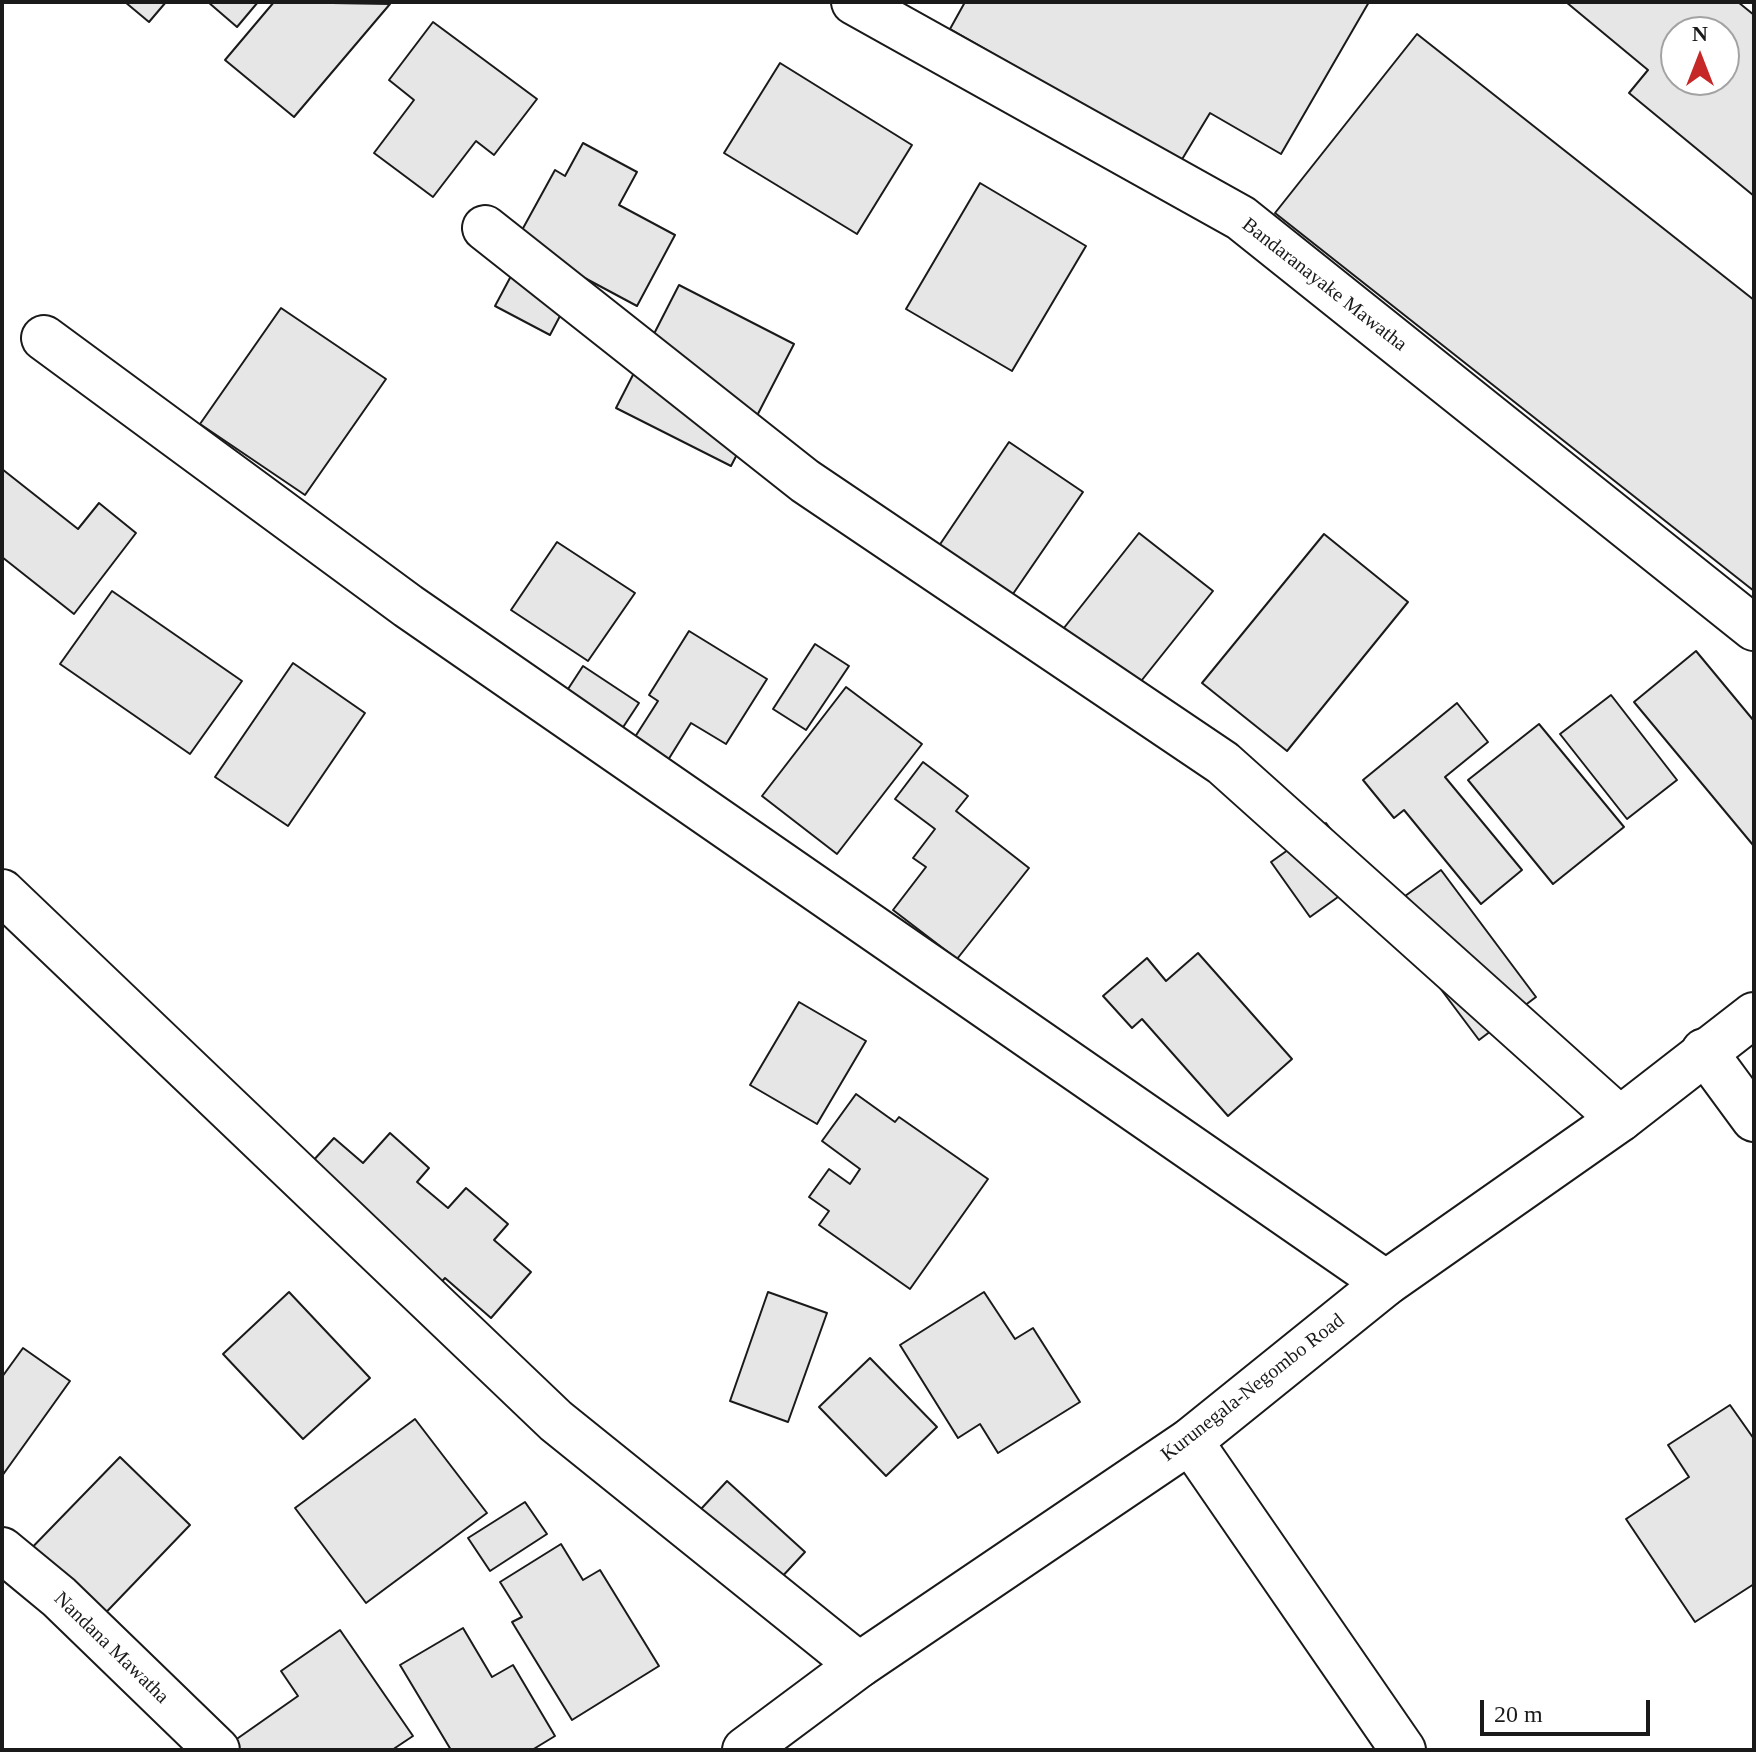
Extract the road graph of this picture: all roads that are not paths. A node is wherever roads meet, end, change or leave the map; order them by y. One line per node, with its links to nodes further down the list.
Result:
1 (854, 2): 4 (street, Bandaranayake Mawatha)
2 (485, 228): 8 (street)
3 (44, 338): 10 (street)
4 (1754, 628)
5 (2, 892): 13 (street)
6 (1754, 1015): 7 (street, Kurunegala-Negombo Road)
7 (1704, 1051): 8 (street, Kurunegala-Negombo Road); 9 (street)
8 (1620, 1119): 10 (street, Kurunegala-Negombo Road)
9 (1754, 1119)
10 (1386, 1283): 11 (street, Kurunegala-Negombo Road)
11 (1190, 1441): 13 (street, Kurunegala-Negombo Road); 16 (street)
12 (2, 1550): 14 (street, Nandana Mawatha)
13 (859, 1665): 15 (street, Kurunegala-Negombo Road)
14 (217, 1750)
15 (745, 1750)
16 (1403, 1750)

